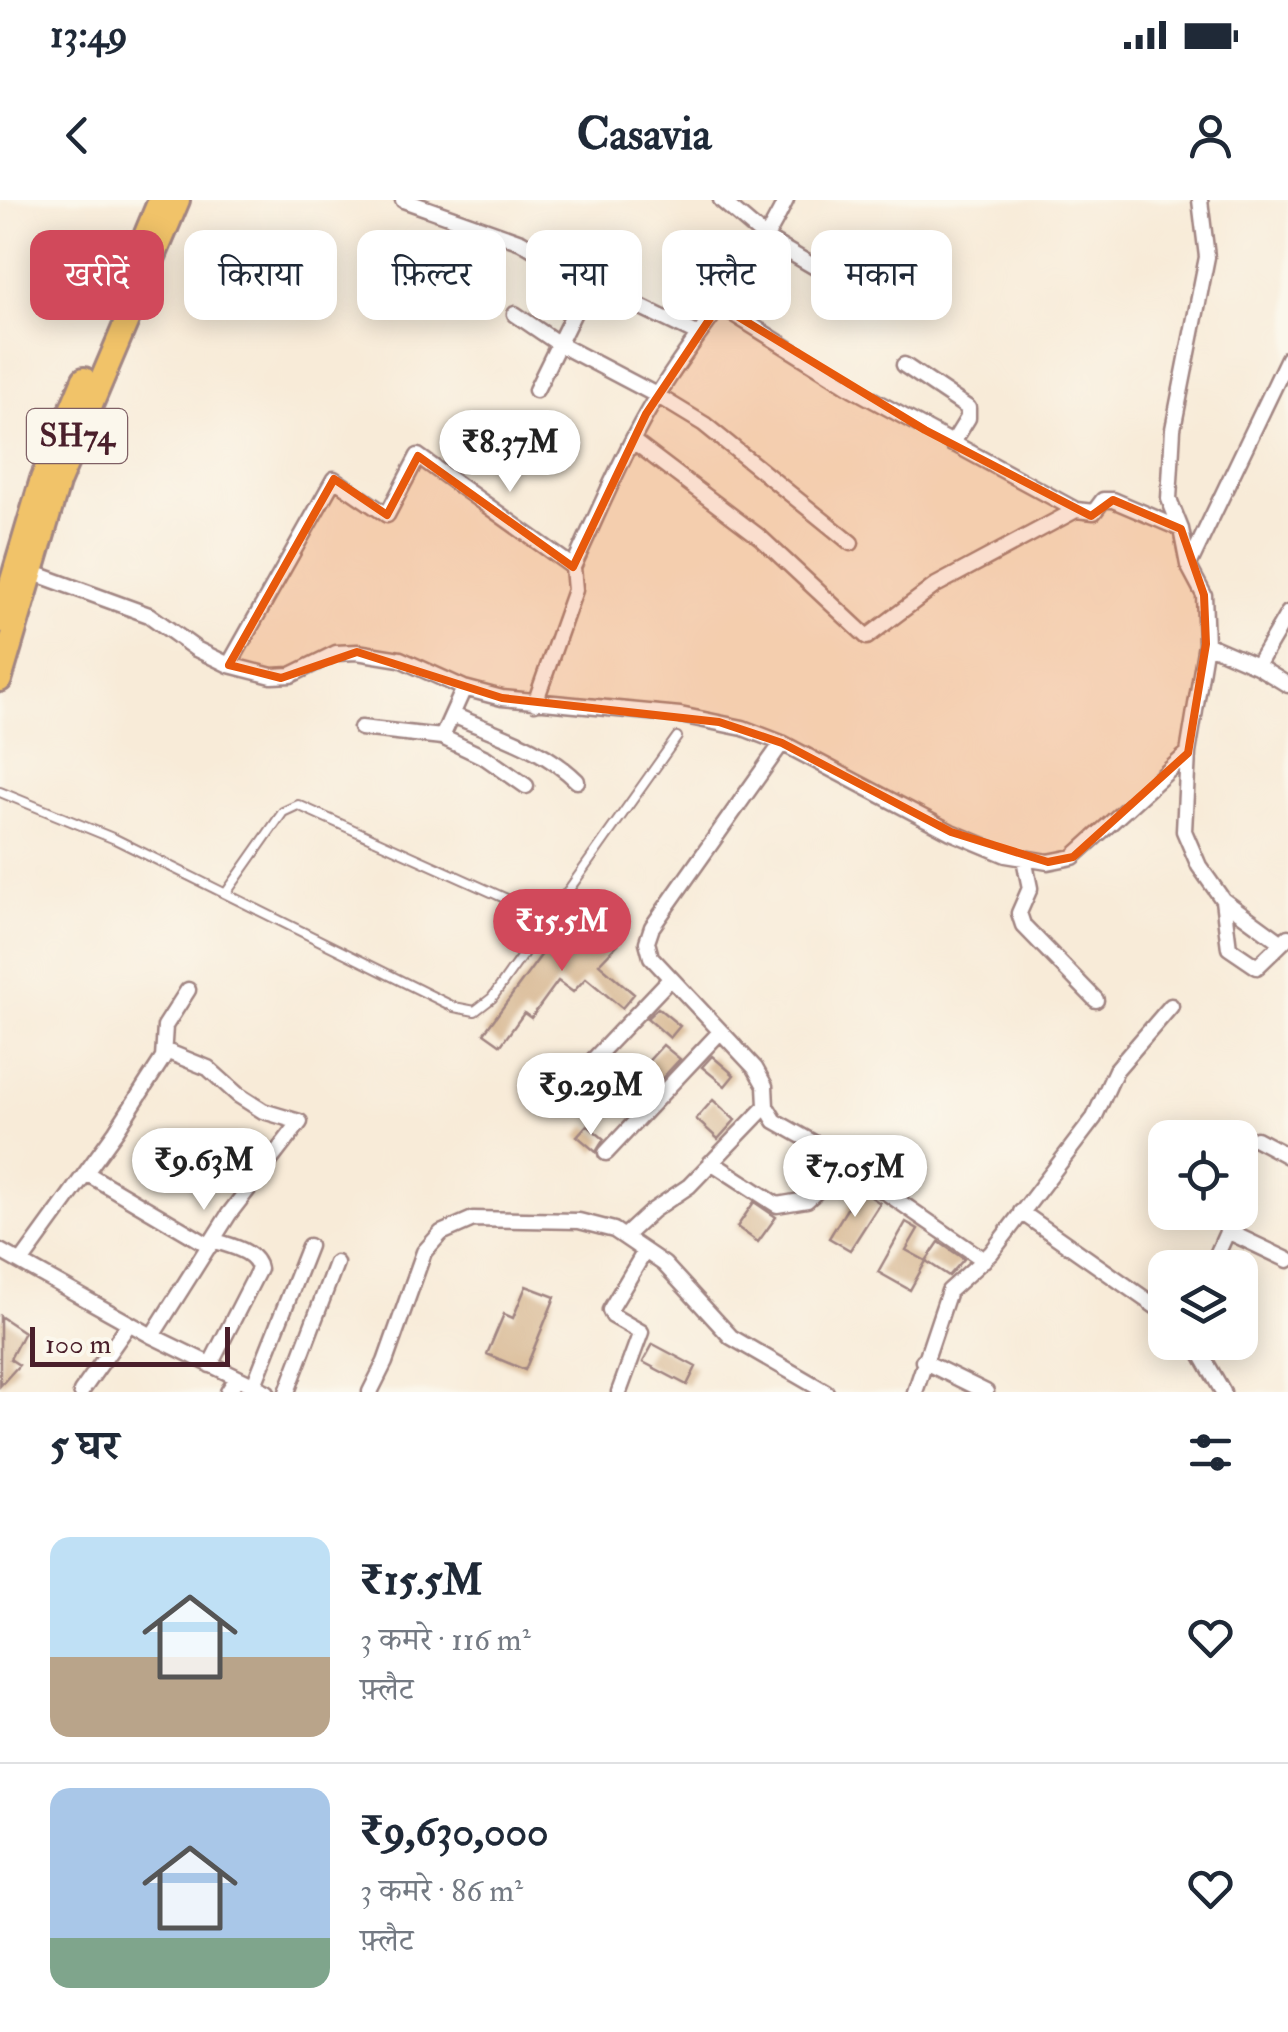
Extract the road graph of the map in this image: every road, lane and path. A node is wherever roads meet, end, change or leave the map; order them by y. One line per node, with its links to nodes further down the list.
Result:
1 (160, 200): 30 (main road, SH74)
2 (178, 200): 28 (main road, SH74)
3 (403, 200): 9 (street)
4 (786, 200): 8 (street)
5 (1200, 200): 24 (street)
6 (714, 201): 7 (street)
7 (756, 230)
8 (771, 230)
9 (526, 247)
10 (642, 308): 15 (street)
11 (515, 314): 16 (street)
12 (571, 320): 16 (street)
13 (708, 320): 15 (street)
14 (744, 320): 22 (street)
15 (697, 334): 20 (street)
16 (559, 344): 19 (street); 20 (street)
17 (1288, 358): 26 (street)
18 (904, 366): 22 (street)
19 (536, 390)
20 (658, 396): 21 (street); 25 (street)
21 (634, 441): 23 (street); 27 (street)
22 (952, 444): 23 (street)
23 (1076, 510): 24 (street)
24 (1181, 529): 26 (street)
25 (851, 543)
26 (1188, 565): 31 (street)
27 (573, 567): 32 (street); 37 (street)
28 (30, 572): 32 (street); 34 (main road, SH74)
29 (1288, 613): 33 (street)
30 (0, 621)
31 (1206, 644): 33 (street); 43 (street)
32 (229, 664): 36 (street)
33 (1257, 666): 35 (street)
34 (0, 680)
35 (1288, 685)
36 (464, 688): 37 (street); 38 (street)
37 (535, 703): 42 (street)
38 (453, 715): 40 (street); 44 (street)
39 (361, 728): 40 (street)
40 (442, 737): 45 (street)
41 (678, 738): 50 (lane)
42 (782, 743): 47 (street); 52 (street)
43 (1188, 754): 47 (street); 49 (street)
44 (577, 781)
45 (526, 786)
46 (0, 792): 48 (lane)
47 (1024, 859): 54 (street)
48 (226, 893): 50 (lane); 50 (lane)
49 (1223, 900): 51 (street); 51 (street)
50 (549, 918)
51 (1285, 940)
52 (670, 979): 56 (street); 58 (street)
53 (188, 990): 57 (street)
54 (1096, 1000)
55 (1171, 1006): 66 (street)
56 (720, 1032): 59 (street); 61 (street)
57 (166, 1051): 65 (street); 69 (street)
58 (574, 1080)
59 (766, 1106): 63 (street); 64 (street)
60 (1258, 1140): 62 (street)
61 (606, 1154)
62 (1288, 1156)
63 (711, 1162): 64 (street); 68 (street)
64 (844, 1166): 74 (street)
65 (86, 1173): 69 (street); 76 (street)
66 (1020, 1212): 74 (street); 78 (street)
67 (1227, 1231): 71 (street); 75 (street)
68 (625, 1236): 73 (street); 89 (street)
69 (212, 1243): 80 (street); 83 (street)
70 (309, 1246): 85 (street)
71 (1219, 1250)
72 (0, 1251): 76 (street)
73 (645, 1251): 90 (street); 91 (street)
74 (984, 1260): 81 (street)
75 (1288, 1260)
76 (22, 1261): 79 (street)
77 (336, 1263): 88 (street)
78 (1148, 1301)
79 (129, 1324): 80 (street); 86 (street)
80 (152, 1336): 83 (street)
81 (923, 1360): 92 (street); 93 (street)
82 (1205, 1360): 94 (street)
83 (210, 1365): 84 (street)
84 (238, 1378): 85 (street); 87 (street)
85 (260, 1389)
86 (81, 1392)
87 (228, 1392)
88 (287, 1392)
89 (370, 1392)
90 (619, 1392)
91 (826, 1392)
92 (915, 1392)
93 (986, 1392)
94 (1223, 1392)

